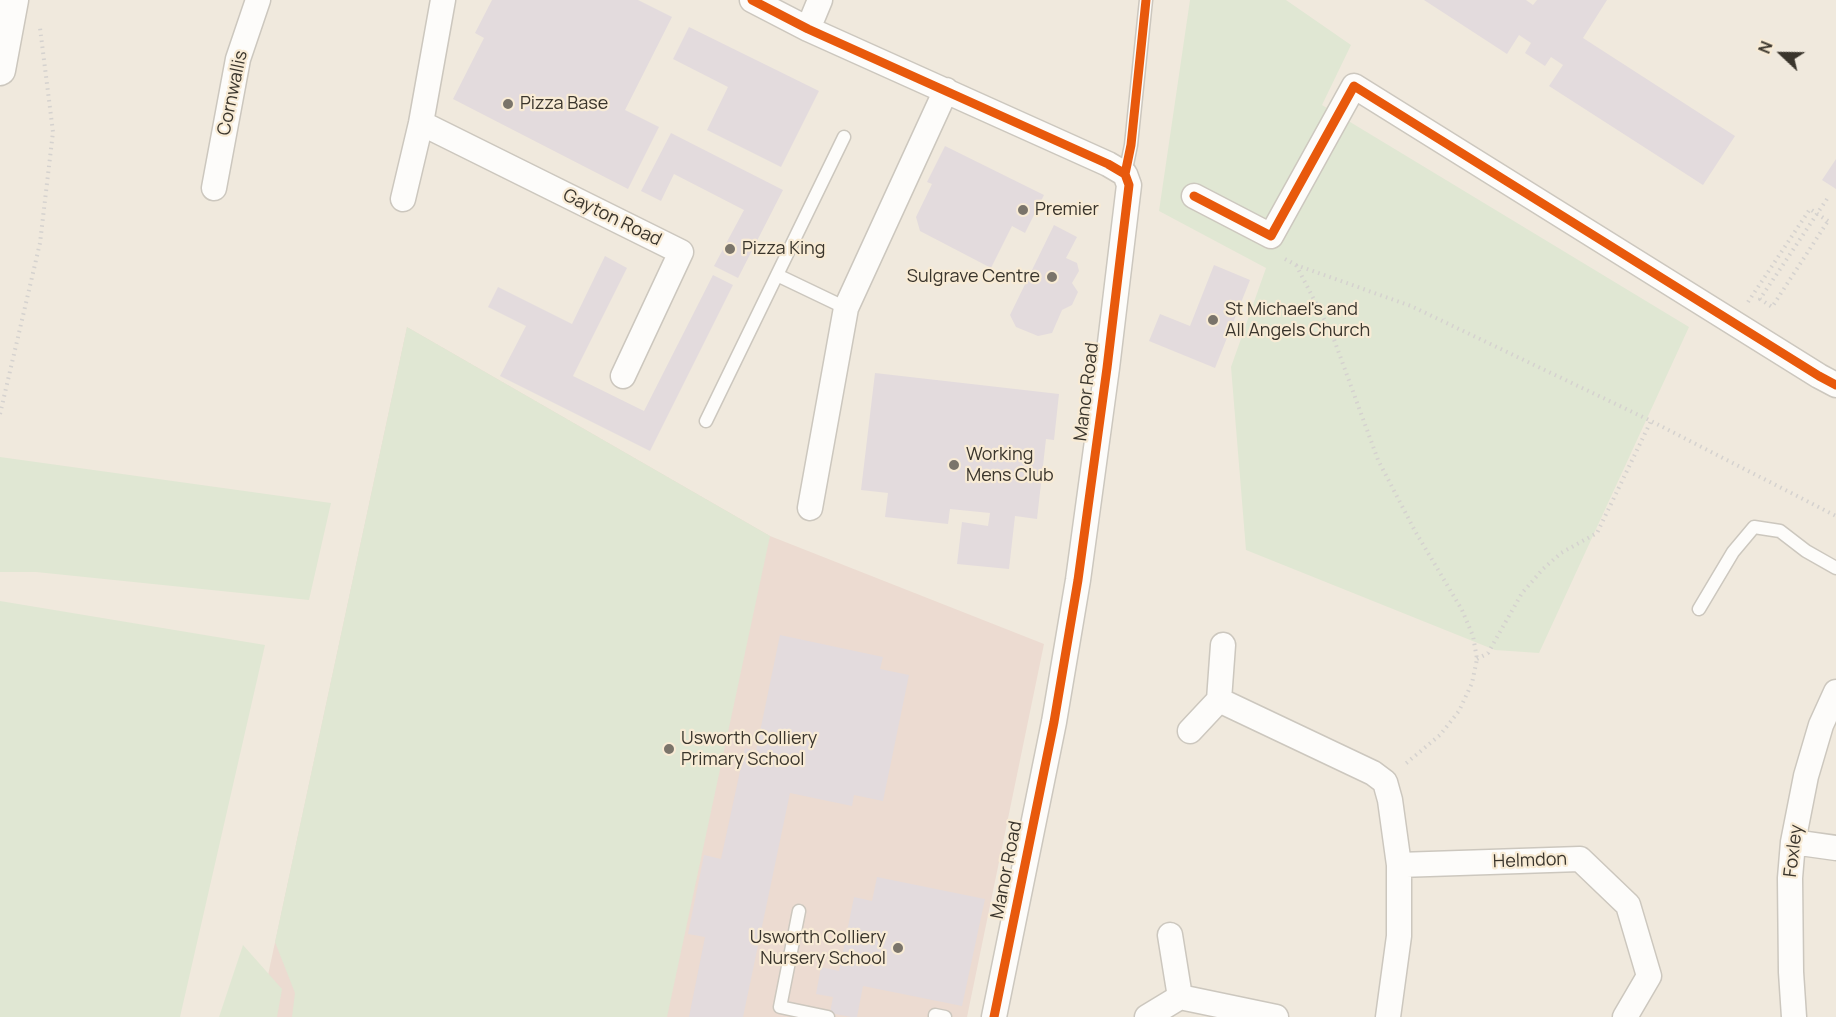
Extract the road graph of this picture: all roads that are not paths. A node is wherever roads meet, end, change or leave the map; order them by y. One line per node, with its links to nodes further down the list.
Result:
1 (13, 0): 8 (street)
2 (258, 0): 13 (street, Cornwallis)
3 (443, 0): 10 (street)
4 (752, 0): 7 (street)
5 (820, 0): 7 (street)
6 (1146, 0): 12 (lane)
7 (808, 29): 9 (street)
8 (0, 70)
9 (946, 90): 12 (street); 17 (street)
10 (421, 123): 15 (street); 18 (street, Gayton Road)
11 (844, 137): 16 (lane)
12 (1125, 174): 37 (street, Manor Road)
13 (214, 188)
14 (1194, 196): 19 (street)
15 (403, 199)
16 (777, 275): 17 (lane); 20 (lane)
17 (846, 308): 21 (street)
18 (623, 376)
19 (1836, 385)
20 (706, 421)
21 (810, 508)
22 (1836, 568): 23 (lane)
23 (1699, 609)
24 (1223, 645): 26 (street)
25 (1836, 692): 28 (street, Foxley)
26 (1219, 700): 27 (street); 30 (street)
27 (1190, 731)
28 (1793, 842): 29 (street); 42 (street, Foxley)
29 (1836, 848)
30 (1399, 865): 40 (street); 41 (street, Helmdon)
31 (799, 911): 34 (lane)
32 (1170, 935): 33 (street)
33 (1180, 997): 38 (street); 39 (street)
34 (828, 1017)
35 (935, 1017): 36 (lane)
36 (945, 1017)
37 (994, 1017)
38 (1147, 1017)
39 (1276, 1017)
40 (1388, 1017)
41 (1624, 1017)
42 (1794, 1017)

